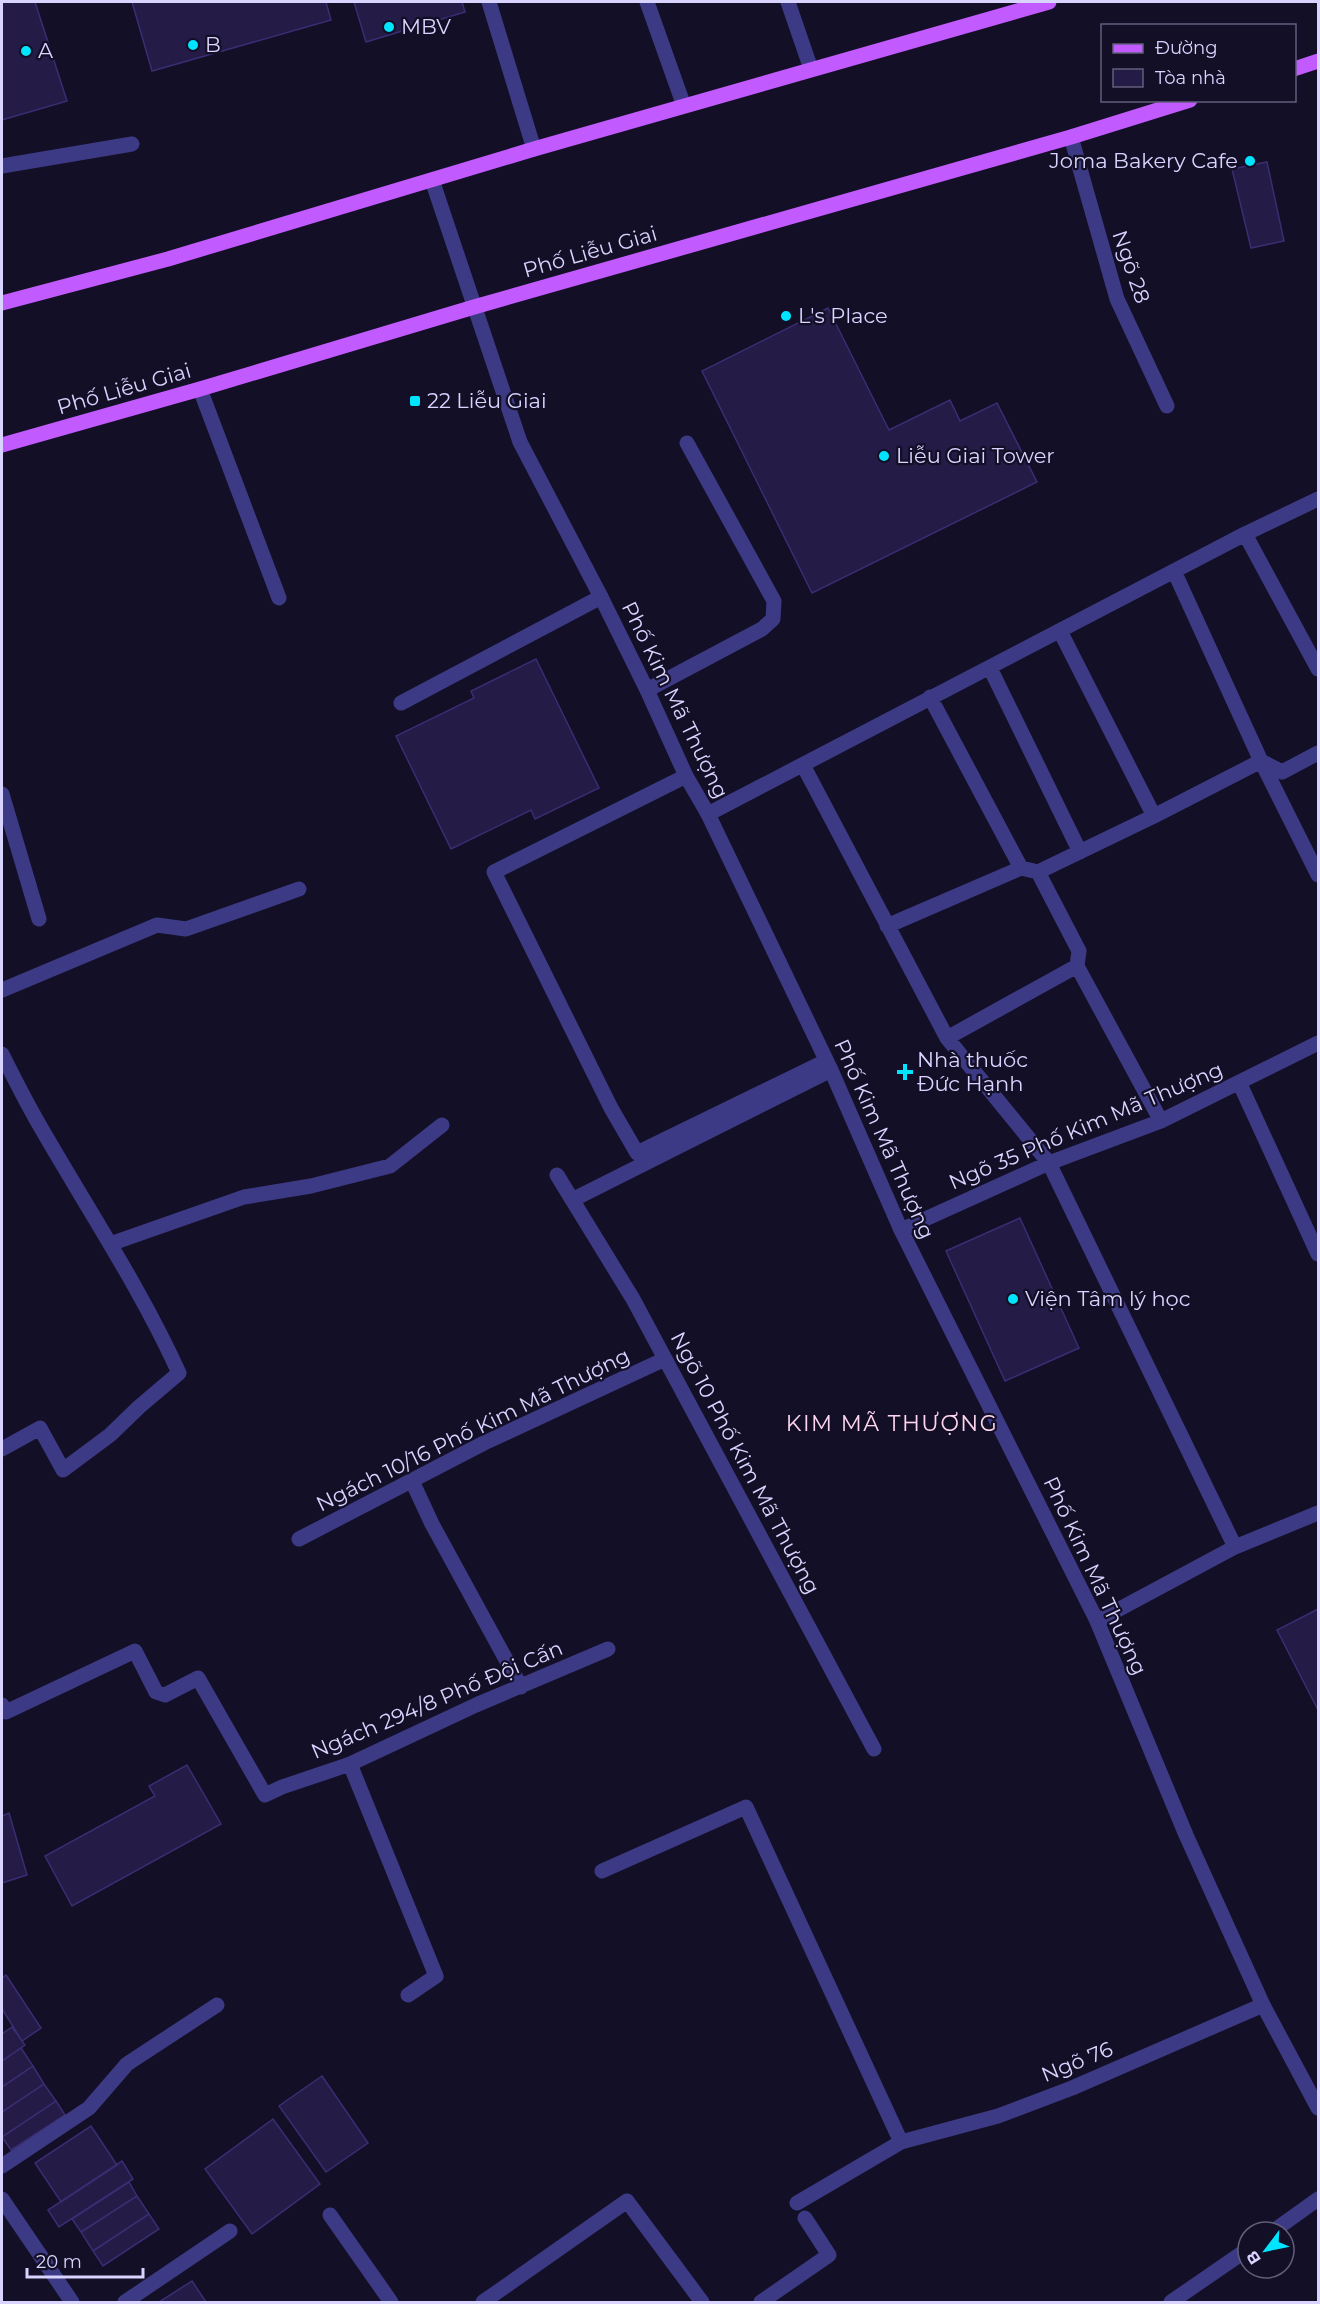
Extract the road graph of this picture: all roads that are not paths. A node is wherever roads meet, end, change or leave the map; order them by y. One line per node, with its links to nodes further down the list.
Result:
1 (489, 2): 12 (street)
2 (647, 2): 9 (street)
3 (788, 2): 7 (street)
4 (1049, 2): 7 (main road)
5 (1318, 61): 6 (main road)
6 (1296, 68)
7 (811, 69): 9 (main road)
8 (1184, 102): 10 (main road, Phố Liễu Giai)
9 (684, 106): 12 (main road)
10 (1071, 137): 16 (main road, Phố Liễu Giai); 18 (street, Ngõ 28)
11 (132, 144): 13 (street)
12 (534, 149): 14 (main road)
13 (2, 166)
14 (432, 180): 15 (main road); 16 (street, Phố Kim Mã Thượng)
15 (2, 303)
16 (474, 307): 17 (main road, Phố Liễu Giai); 24 (street, Phố Kim Mã Thượng)
17 (200, 389): 20 (main road, Phố Liễu Giai); 25 (street)
18 (1167, 406)
19 (687, 442): 29 (street)
20 (2, 445)
21 (1318, 499): 22 (street)
22 (1245, 534): 23 (street); 28 (street)
23 (1174, 572): 26 (street); 33 (street)
24 (601, 597): 29 (street, Phố Kim Mã Thượng); 31 (street)
25 (279, 598)
26 (1060, 631): 27 (street); 38 (street)
27 (990, 668): 30 (street); 39 (street)
28 (1318, 669)
29 (647, 690): 35 (street, Phố Kim Mã Thượng)
30 (930, 697): 34 (street); 40 (street)
31 (401, 704)
32 (1318, 753): 33 (street)
33 (1261, 761): 38 (street); 42 (street)
34 (803, 765): 37 (street); 45 (street)
35 (686, 776): 37 (street, Phố Kim Mã Thượng); 51 (street)
36 (2, 794): 44 (street)
37 (708, 814): 51 (street, Phố Kim Mã Thượng)
38 (1154, 816): 39 (street)
39 (1080, 852): 41 (street)
40 (1021, 868): 41 (street); 45 (street)
41 (1038, 872): 46 (street)
42 (1318, 875)
43 (299, 889): 47 (street)
44 (39, 919)
45 (887, 927): 48 (street)
46 (1077, 966): 48 (street); 53 (street)
47 (2, 990)
48 (947, 1038): 55 (street)
49 (1318, 1043): 52 (street, Ngõ 35 Phố Kim Mã Thượng)
50 (2, 1054): 59 (street)
51 (828, 1065): 57 (street); 58 (street, Phố Kim Mã Thượng)
52 (1239, 1082): 53 (street, Ngõ 35 Phố Kim Mã Thượng); 60 (street)
53 (1161, 1121): 55 (street, Ngõ 35 Phố Kim Mã Thượng)
54 (442, 1125): 59 (street)
55 (1049, 1163): 58 (street, Ngõ 35 Phố Kim Mã Thượng); 66 (street)
56 (557, 1175): 57 (street, Ngõ 10 Phố Kim Mã Thượng)
57 (572, 1200): 61 (street, Ngõ 10 Phố Kim Mã Thượng)
58 (901, 1230): 67 (street, Phố Kim Mã Thượng)
59 (110, 1244): 62 (street)
60 (1318, 1254)
61 (665, 1359): 63 (street, Ngách 10/16 Phố Kim Mã Thượng); 71 (street, Ngõ 10 Phố Kim Mã Thượng)
62 (2, 1449)
63 (412, 1481): 65 (street, Ngách 10/16 Phố Kim Mã Thượng); 69 (street)
64 (1318, 1513): 66 (street)
65 (299, 1539)
66 (1235, 1547): 67 (street)
67 (1097, 1621): 76 (street, Phố Kim Mã Thượng)
68 (608, 1649): 69 (street, Ngách 294/8 Phố Đội Cấn)
69 (521, 1687): 72 (street, Ngách 294/8 Phố Đội Cấn)
70 (2, 1705): 72 (street, Ngách 294/8 Phố Đội Cấn)
71 (874, 1749)
72 (350, 1764): 74 (street)
73 (602, 1871): 78 (street)
74 (408, 1995)
75 (217, 2005): 79 (street)
76 (1263, 2005): 77 (street, Phố Kim Mã Thượng); 78 (street, Ngõ 76)
77 (1318, 2108)
78 (901, 2142): 82 (street, Ngõ 76)
79 (2, 2166)
80 (2, 2199): 88 (street)
81 (1318, 2199): 85 (street)
82 (797, 2203)
83 (330, 2215): 90 (street)
84 (805, 2218): 93 (street)
85 (1289, 2220)
86 (230, 2231): 89 (street)
87 (1236, 2257): 94 (street)
88 (72, 2302)
89 (125, 2302)
90 (391, 2302)
91 (483, 2302): 92 (street)
92 (702, 2302)
93 (760, 2302)
94 (1171, 2302)

